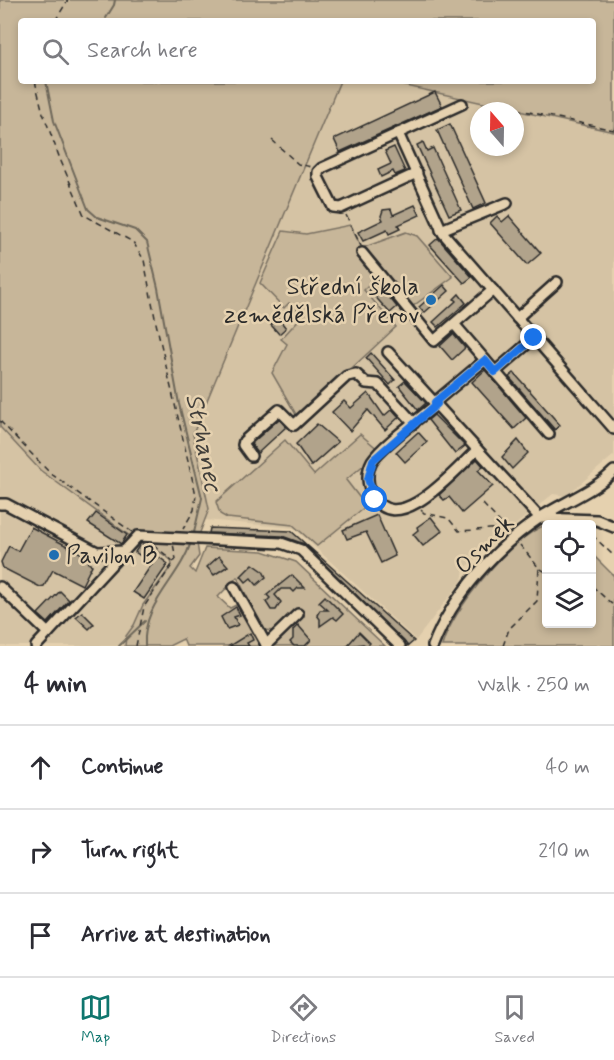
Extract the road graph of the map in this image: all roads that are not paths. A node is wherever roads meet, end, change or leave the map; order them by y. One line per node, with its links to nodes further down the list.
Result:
1 (462, 104): 2 (street)
2 (398, 133): 3 (street); 3 (street)
3 (417, 173): 5 (street)
4 (507, 203): 5 (street)
5 (441, 230): 8 (street)
6 (363, 253): 10 (street)
7 (557, 282): 9 (street)
8 (493, 290): 9 (street); 10 (street)
9 (517, 318): 11 (street)
10 (454, 324): 13 (street)
11 (534, 338): 14 (street); 17 (street)
12 (388, 352): 15 (street)
13 (485, 360): 14 (street); 15 (street)
14 (495, 372): 18 (street)
15 (436, 403): 16 (street); 19 (street)
16 (414, 423): 19 (street); 20 (street)
17 (614, 429)
18 (549, 434)
19 (477, 450): 23 (street)
20 (251, 456)
21 (612, 474): 23 (street, Osmek)
22 (0, 504): 26 (street)
23 (540, 518): 24 (street); 35 (street, Osmek)
24 (614, 527)
25 (124, 551): 26 (street); 27 (street); 34 (street)
26 (97, 552): 27 (street)
27 (105, 572): 31 (street)
28 (0, 587): 31 (street)
29 (234, 587): 33 (street)
30 (297, 614): 33 (street)
31 (48, 633): 32 (street)
32 (36, 646)
33 (266, 646)
34 (400, 646)
35 (433, 646)

